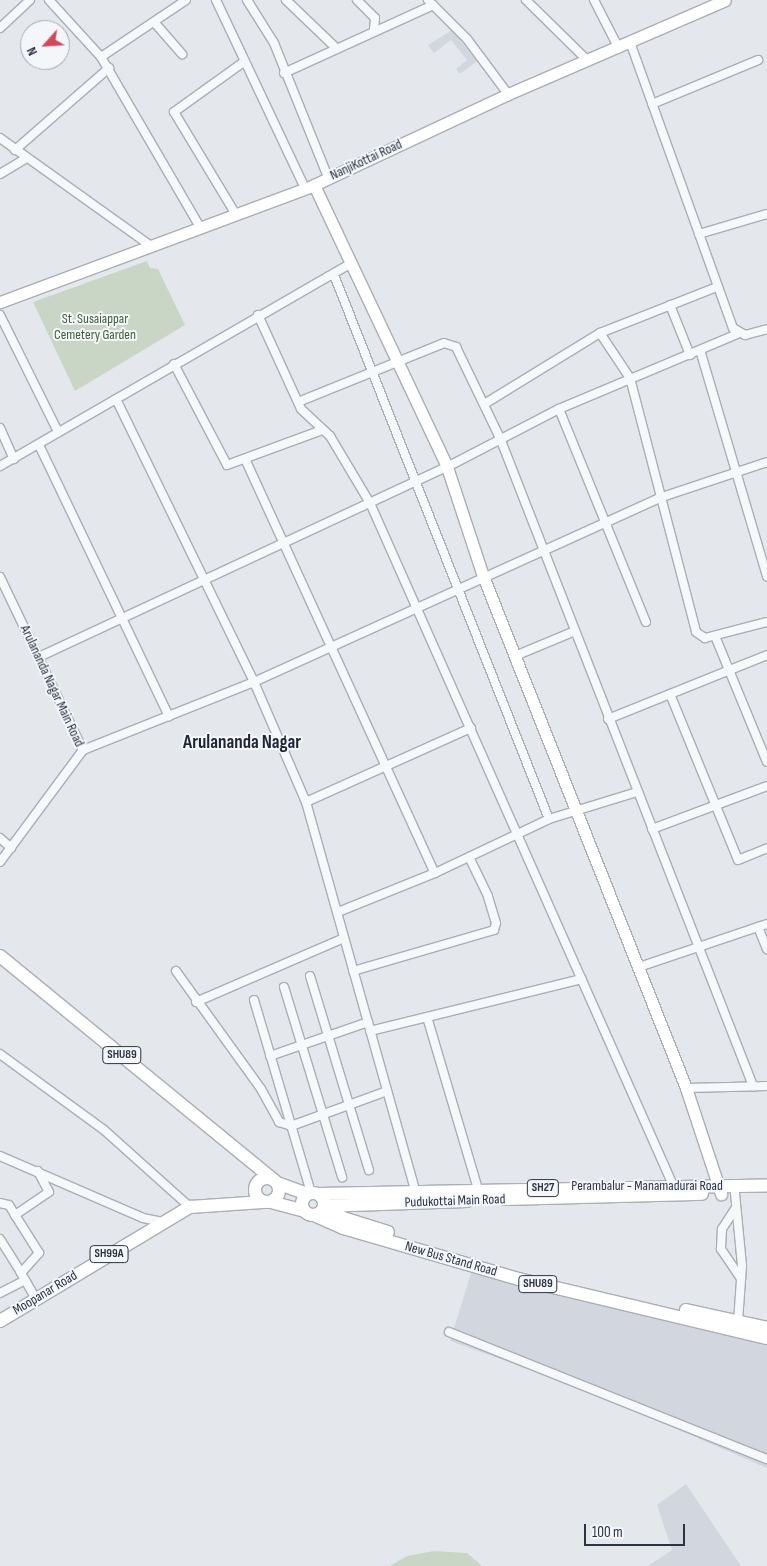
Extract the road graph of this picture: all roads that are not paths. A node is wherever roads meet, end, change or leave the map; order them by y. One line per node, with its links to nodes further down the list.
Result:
1 (30, 0): 13 (street)
2 (49, 0): 19 (street)
3 (216, 0): 22 (street)
4 (247, 0): 24 (street)
5 (286, 0): 17 (street)
6 (357, 0): 14 (street)
7 (526, 0): 20 (street)
8 (594, 0): 16 (street)
9 (725, 0): 15 (street, NanjiKottai Road)
10 (185, 1): 12 (street)
11 (430, 2): 14 (street); 25 (street)
12 (154, 22): 18 (street); 19 (street)
13 (0, 28)
14 (374, 30): 17 (street)
15 (630, 42): 16 (street, NanjiKottai Road); 26 (street)
16 (617, 45): 20 (street, NanjiKottai Road)
17 (336, 48): 24 (street)
18 (182, 54)
19 (102, 57): 23 (street)
20 (586, 59): 25 (street, NanjiKottai Road)
21 (758, 60): 26 (street)
22 (245, 62): 32 (street); 33 (street)
23 (109, 68): 28 (street); 35 (street)
24 (284, 73): 31 (street)
25 (508, 94): 31 (street, NanjiKottai Road)
26 (652, 104): 36 (street)
27 (0, 138): 28 (street)
28 (15, 150): 29 (street)
29 (27, 158): 30 (street); 37 (street)
30 (0, 174)
31 (328, 177): 32 (street, NanjiKottai Road)
32 (310, 186): 33 (street, NanjiKottai Road); 38 (street)
33 (235, 213): 35 (street, NanjiKottai Road)
34 (767, 214): 36 (street)
35 (200, 227): 37 (street, NanjiKottai Road)
36 (699, 234): 40 (street)
37 (154, 248): 41 (street, NanjiKottai Road)
38 (351, 263): 39 (street); 51 (street)
39 (334, 275): 44 (street); 52 (street)
40 (717, 287): 42 (street); 47 (street)
41 (0, 302)
42 (670, 304): 46 (street); 49 (street)
43 (0, 314): 60 (street)
44 (258, 315): 50 (street); 55 (street)
45 (767, 329): 47 (street)
46 (600, 333): 53 (street); 56 (street)
47 (737, 334): 48 (street)
48 (700, 350): 49 (street); 68 (street)
49 (690, 355): 53 (street)
50 (174, 364): 54 (street); 64 (street)
51 (399, 364): 52 (street); 56 (street); 67 (street)
52 (372, 371): 55 (street); 69 (street)
53 (630, 378): 57 (street); 70 (street)
54 (116, 399): 60 (street); 78 (street)
55 (298, 402): 59 (street)
56 (486, 403): 61 (street)
57 (559, 409): 61 (street); 72 (street)
58 (0, 428): 63 (street)
59 (322, 430): 64 (street); 71 (street)
60 (58, 432): 62 (street)
61 (500, 438): 67 (street); 74 (street)
62 (39, 445): 63 (street); 81 (street)
63 (14, 459): 66 (street)
64 (246, 460): 73 (street)
65 (767, 462): 68 (street)
66 (0, 466)
67 (447, 467): 69 (street); 75 (street)
68 (738, 471): 70 (street); 76 (street)
69 (416, 481): 71 (street); 79 (street)
70 (659, 498): 72 (street); 85 (street)
71 (370, 503): 73 (street); 80 (street)
72 (606, 522): 74 (street); 82 (street)
73 (286, 542): 78 (street); 86 (street)
74 (542, 548): 75 (street); 84 (street)
75 (483, 576): 79 (street); 88 (street)
76 (767, 576)
77 (0, 577): 89 (street, Arulananda Nagar Main Road)
78 (206, 580): 81 (street); 91 (street)
79 (459, 588): 80 (street); 104 (street)
80 (417, 607): 86 (street); 95 (street)
81 (122, 618): 89 (street); 93 (street)
82 (646, 622)
83 (767, 622): 85 (street)
84 (575, 631): 88 (street); 94 (street)
85 (715, 636): 90 (street)
86 (333, 646): 91 (street); 98 (street)
87 (767, 655): 90 (street)
88 (515, 656): 103 (street)
89 (39, 657): 96 (street, Arulananda Nagar Main Road)
90 (730, 670): 92 (street); 97 (street)
91 (254, 682): 93 (street); 101 (street)
92 (670, 694): 94 (street); 102 (street)
93 (169, 716): 96 (street)
94 (608, 718): 100 (street)
95 (471, 728): 98 (street); 106 (street)
96 (83, 750): 108 (street, Arulananda Nagar Main Road)
97 (767, 762)
98 (387, 768): 101 (street); 112 (street)
99 (767, 786): 102 (street)
100 (637, 792): 103 (street); 105 (street)
101 (306, 802): 113 (street)
102 (716, 806): 105 (street); 109 (street)
103 (577, 811): 104 (street); 120 (street)
104 (549, 819): 106 (street)
105 (652, 829): 117 (street)
106 (518, 833): 110 (street); 124 (street)
107 (0, 838): 108 (street)
108 (11, 848): 111 (street, Arulananda Nagar Main Road)
109 (767, 848)
110 (469, 857): 112 (street); 122 (street)
111 (0, 862)
112 (435, 873): 113 (street)
113 (338, 912): 116 (street)
114 (767, 924): 115 (street)
115 (758, 927): 117 (street); 118 (street)
116 (344, 938): 122 (street); 127 (street)
117 (697, 946): 120 (street); 135 (street)
118 (767, 949)
119 (0, 956): 142 (main road, SHU89)
120 (638, 967): 137 (street)
121 (176, 971): 127 (street)
122 (353, 971): 129 (street)
123 (310, 976): 131 (street)
124 (582, 980): 128 (street); 148 (street)
125 (284, 987): 132 (street)
126 (254, 1000): 134 (street)
127 (196, 1002): 141 (street)
128 (427, 1017): 130 (street); 154 (street)
129 (368, 1022): 130 (street); 131 (street)
130 (370, 1032): 138 (street)
131 (328, 1036): 132 (street); 139 (street)
132 (301, 1045): 134 (street); 140 (street)
133 (0, 1054): 162 (street)
134 (270, 1056): 141 (street)
135 (754, 1086): 136 (street); 137 (street)
136 (767, 1086)
137 (686, 1088): 152 (street)
138 (387, 1091): 139 (street); 157 (street)
139 (348, 1105): 140 (street); 145 (street)
140 (322, 1114): 141 (street); 146 (street)
141 (291, 1126): 153 (street)
142 (245, 1154): 147 (main road, SHU89); 150 (main road, SHU89)
143 (0, 1156): 144 (street)
144 (38, 1170): 165 (street); 166 (street)
145 (369, 1170)
146 (342, 1178)
147 (275, 1181): 150 (main road, Moopanar Road); 153 (main road, SHU89); 158 (main road)
148 (673, 1185): 151 (main road, Perambalur - Manamadurai Road / SH27); 152 (main road, Perambalur - Manamadurai Road / SH27)
149 (767, 1185): 152 (main road, Perambalur - Manamadurai Road / SH27)
150 (256, 1187): 158 (main road, SHU89); 160 (main road, Moopanar Road / SH99A)
151 (584, 1190): 152 (main road, Pudukottai Main Road / SH27); 154 (main road, Perambalur - Manamadurai Road / SH27); 157 (main road, Pudukottai Main Road / SH27)
152 (721, 1190): 156 (main road, Pudukottai Main Road / SH27)
153 (312, 1193): 157 (main road, Perambalur - Manamadurai Road / SH27); 161 (main road); 164 (main road)
154 (479, 1193): 157 (main road, Perambalur - Manamadurai Road / SH27)
155 (767, 1193): 156 (main road, Pudukottai Main Road / SH27)
156 (735, 1194): 163 (street)
157 (416, 1198): 161 (main road, Pudukottai Main Road / SH27)
158 (267, 1202): 160 (main road, Moopanar Road / SH99A); 164 (main road, SHU89)
159 (0, 1203): 165 (street)
160 (225, 1205): 162 (main road, Moopanar Road / SH99A)
161 (324, 1206): 164 (main road); 173 (main road, New Bus Stand Road / SHU89)
162 (190, 1207): 166 (main road, Moopanar Road / SH99A)
163 (736, 1208): 169 (street); 169 (street)
164 (309, 1213): 176 (main road, New Bus Stand Road / SHU89)
165 (15, 1215): 168 (street)
166 (162, 1222): 171 (main road, Moopanar Road / SH99A)
167 (0, 1240): 168 (street)
168 (23, 1277): 170 (street); 171 (street)
169 (741, 1280): 173 (street)
170 (0, 1292)
171 (36, 1299): 172 (main road, Moopanar Road / SH99A)
172 (0, 1321)
173 (738, 1322): 174 (main road, New Bus Stand Road / SHU89)
174 (767, 1328)
175 (449, 1332): 177 (street)
176 (767, 1338)
177 (767, 1459)

